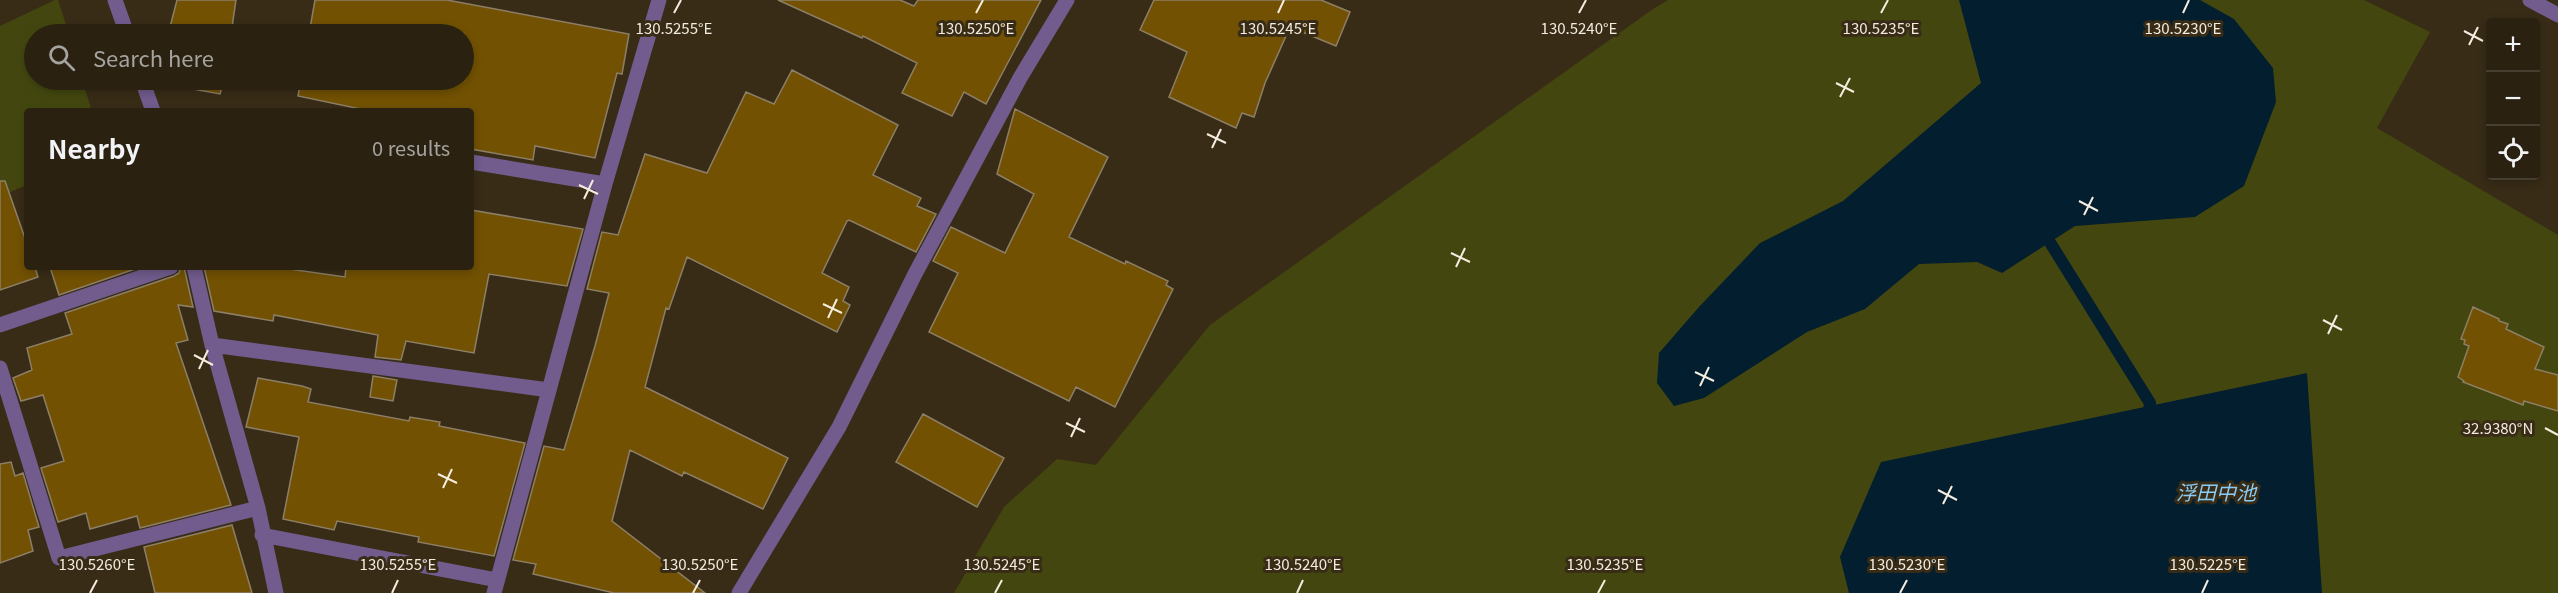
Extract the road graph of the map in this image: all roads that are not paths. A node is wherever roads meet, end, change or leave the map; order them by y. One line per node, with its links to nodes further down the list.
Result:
1 (115, 0): 6 (street)
2 (659, 0): 10 (street)
3 (1067, 0): 21 (street)
4 (2530, 0): 5 (street)
5 (2558, 15)
6 (123, 24)
7 (146, 90): 8 (street)
8 (152, 108)
9 (474, 162): 10 (street)
10 (605, 184): 16 (street)
11 (162, 270): 13 (street)
12 (195, 270): 14 (street)
13 (0, 325)
14 (212, 345): 16 (street); 17 (street)
15 (0, 368): 17 (street)
16 (549, 390): 19 (street)
17 (258, 508): 18 (street)
18 (262, 535): 19 (street); 20 (street)
19 (496, 587)
20 (276, 593)
21 (739, 593)

